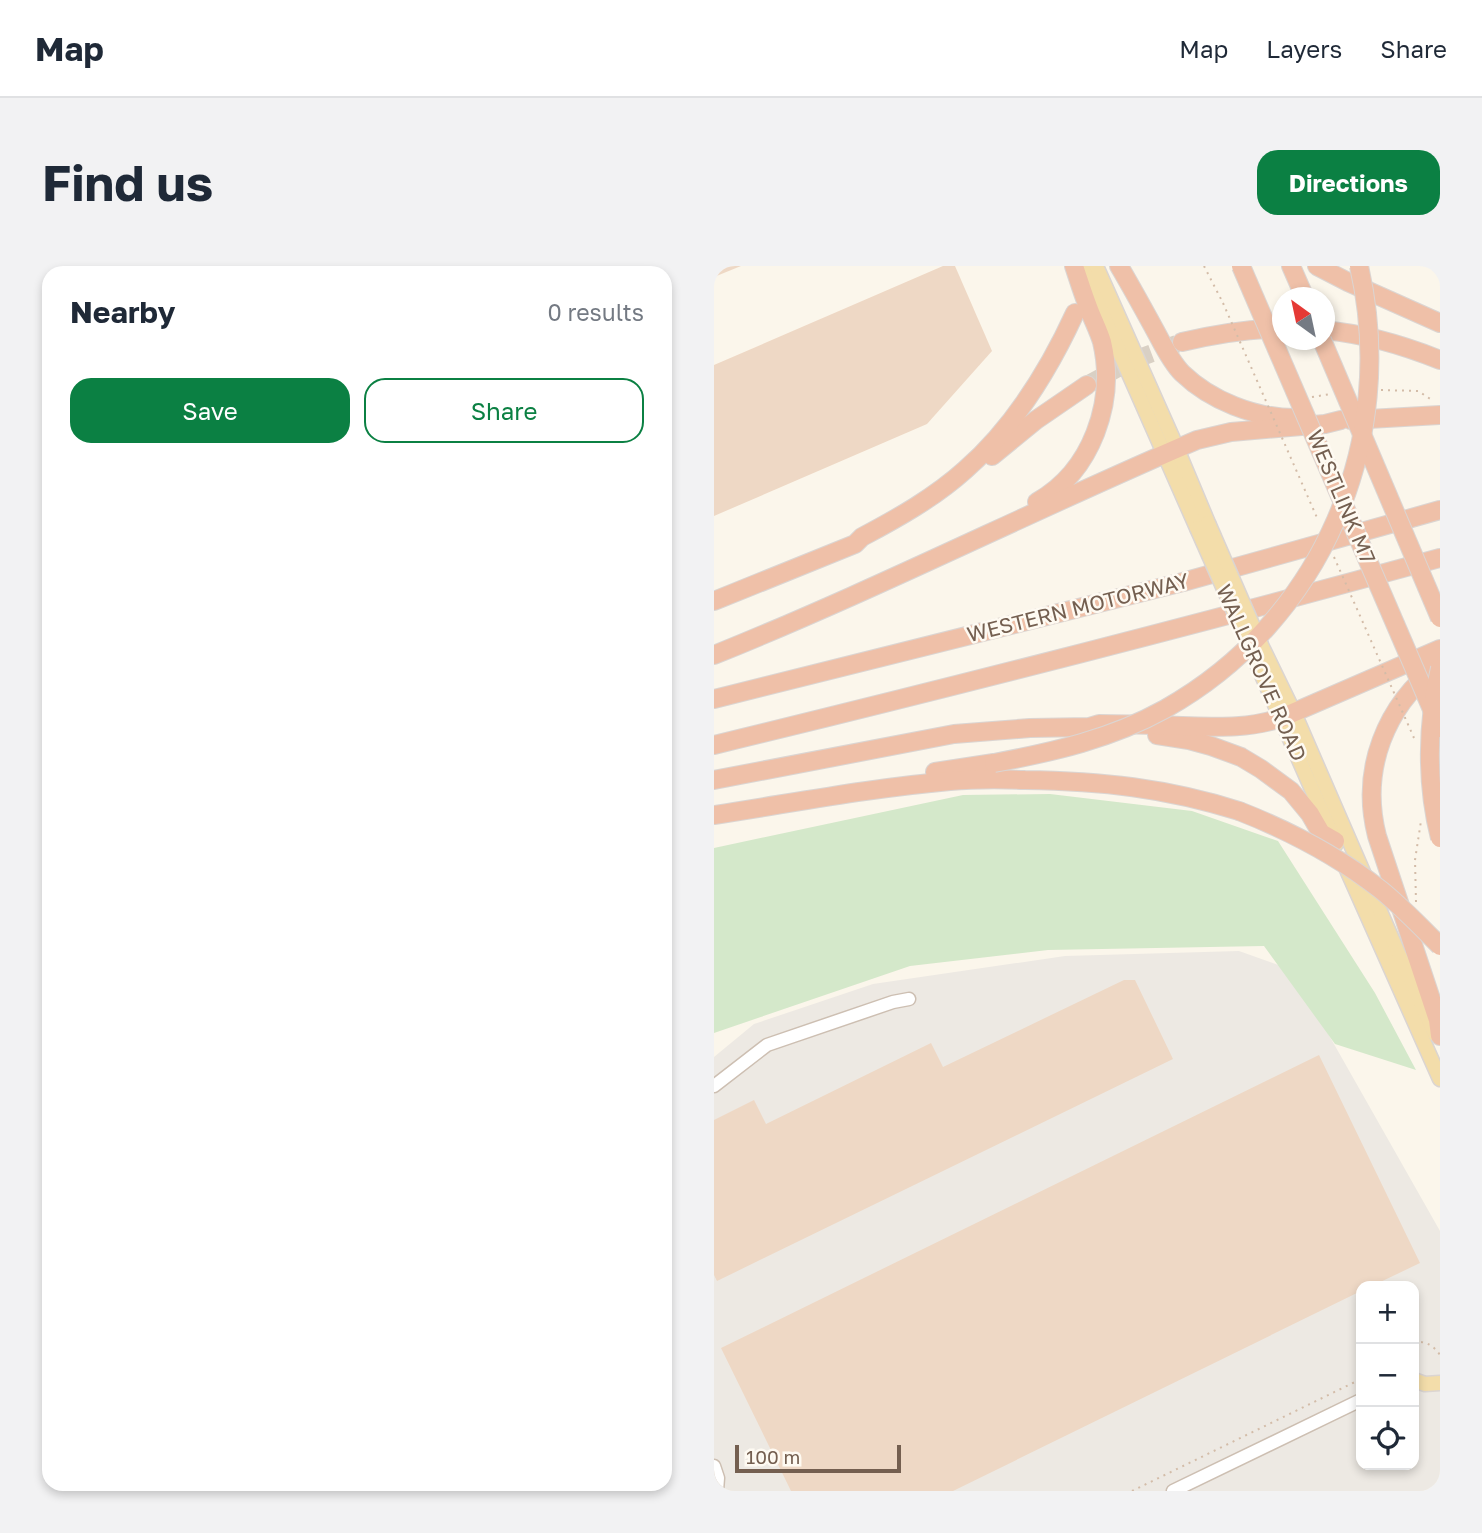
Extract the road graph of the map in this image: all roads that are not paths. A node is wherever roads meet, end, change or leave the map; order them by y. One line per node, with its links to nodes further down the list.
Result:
1 (1074, 266): 22 (highway)
2 (1081, 266): 20 (main road, WALLGROVE ROAD)
3 (1096, 266): 20 (main road, WALLGROVE ROAD)
4 (1119, 266): 19 (highway)
5 (1241, 266): 33 (highway, WESTLINK M7, bridge)
6 (1292, 266): 9 (highway)
7 (1317, 266): 11 (highway)
8 (1359, 266): 36 (highway, bridge)
9 (1301, 287)
10 (1075, 313): 23 (highway)
11 (1440, 323)
12 (1272, 328): 14 (highway)
13 (1335, 332): 16 (highway)
14 (1182, 342)
15 (1326, 350): 26 (highway, WESTLINK M7, bridge)
16 (1440, 360)
17 (1087, 385): 23 (highway)
18 (1440, 415): 19 (highway)
19 (1341, 420): 20 (highway)
20 (1171, 452): 22 (highway); 31 (main road, WALLGROVE ROAD, bridge)
21 (1440, 510): 30 (highway, WESTERN MOTORWAY)
22 (1030, 515): 28 (highway)
23 (855, 544): 25 (highway)
24 (1440, 558): 34 (highway)
25 (714, 601)
26 (1440, 618)
27 (1440, 649): 31 (highway)
28 (714, 654)
29 (1440, 666): 38 (highway, bridge); 42 (highway)
30 (714, 699)
31 (1287, 716): 32 (highway); 39 (main road, WALLGROVE ROAD); 43 (main road, WALLGROVE ROAD)
32 (1089, 727): 35 (highway); 39 (highway)
33 (1440, 729)
34 (714, 745)
35 (714, 780)
36 (714, 806)
37 (714, 815): 40 (highway, bridge)
38 (1440, 838)
39 (1335, 841): 44 (main road, WALLGROVE ROAD)
40 (1440, 946)
41 (909, 999): 45 (street)
42 (1440, 1036)
43 (1440, 1044)
44 (1440, 1079)
45 (714, 1086)
46 (1419, 1382): 47 (main road)
47 (1440, 1383)
48 (1356, 1402): 51 (street)
49 (714, 1466): 50 (street)
50 (717, 1491)
51 (1172, 1491)

